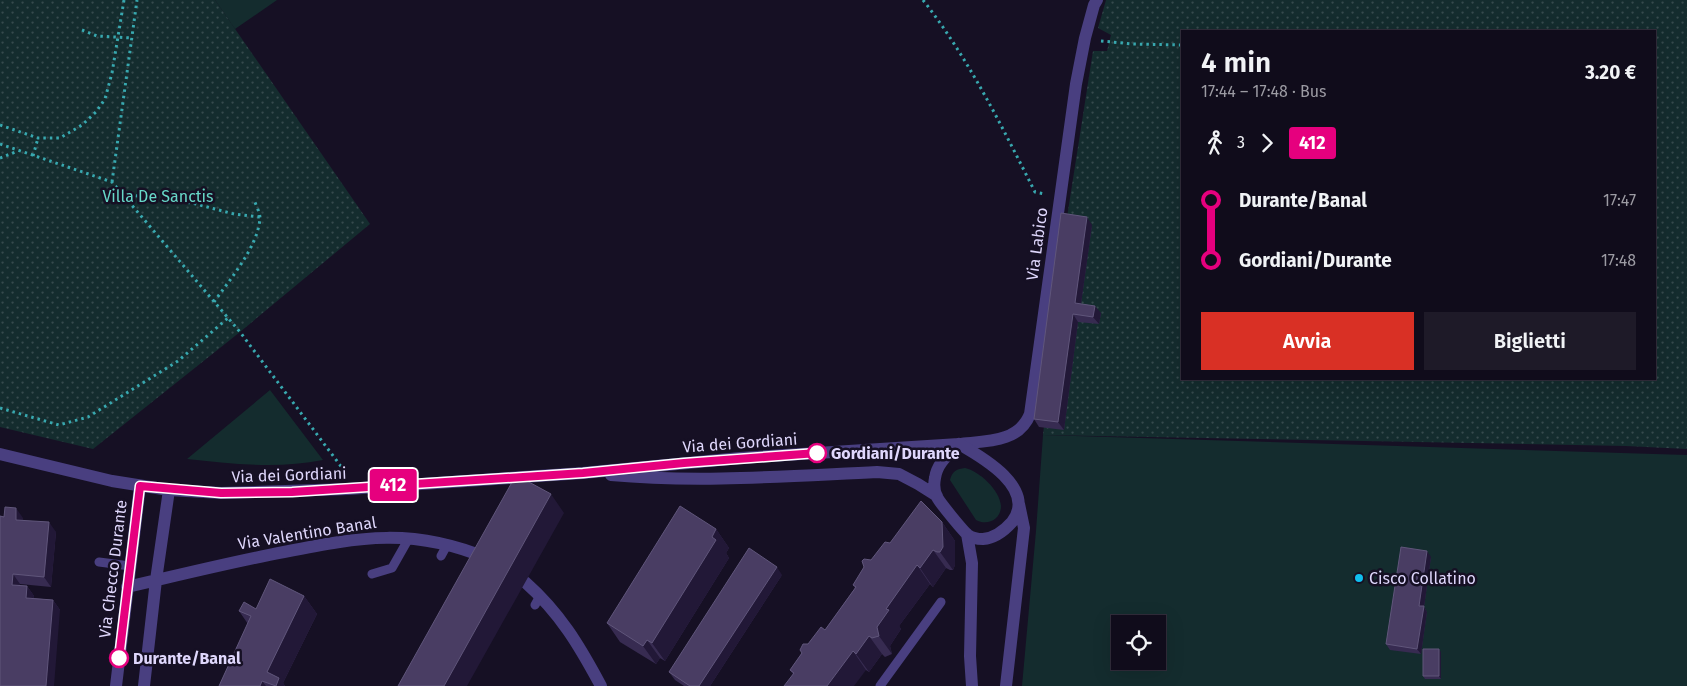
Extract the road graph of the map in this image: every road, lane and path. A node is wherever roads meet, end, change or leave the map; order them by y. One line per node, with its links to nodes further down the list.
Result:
1 (124, 0): 6 (path)
2 (137, 0): 7 (path)
3 (922, 0): 18 (path)
4 (1098, 0): 8 (street, Via Labico)
5 (82, 30): 6 (path)
6 (118, 38): 7 (path); 11 (path)
7 (132, 38): 16 (path)
8 (1085, 38): 9 (path); 18 (street, Via Labico)
9 (1181, 45)
10 (0, 126): 11 (path)
11 (38, 138): 14 (path)
12 (0, 144): 13 (path)
13 (20, 151): 14 (path); 15 (path)
14 (33, 156): 16 (path)
15 (0, 158)
16 (112, 182): 17 (path)
17 (122, 194): 20 (path); 21 (path)
18 (1060, 196): 24 (street, Via Labico)
19 (254, 200): 20 (path)
20 (260, 217): 21 (path)
21 (214, 302): 22 (path)
22 (228, 318): 23 (path); 27 (path)
23 (0, 408)
24 (959, 444): 26 (street, Via dei Gordiani); 30 (street); 31 (street)
25 (0, 454): 28 (street, Via dei Gordiani)
26 (583, 473): 29 (street, Via dei Gordiani); 30 (street, Via dei Gordiani)
27 (347, 475)
28 (140, 486): 29 (street, Via dei Gordiani); 36 (street, Via Checco Durante)
29 (170, 490): 38 (street)
30 (937, 496): 32 (street)
31 (1019, 502): 32 (street); 47 (street)
32 (967, 534): 46 (street)
33 (409, 538): 34 (street, Via Valentino Banal); 37 (lane); 38 (street, Via Valentino Banal)
34 (492, 560)
35 (98, 562): 36 (lane)
36 (130, 566): 40 (street, Via Checco Durante)
37 (372, 574)
38 (156, 580): 40 (street, Via Valentino Banal); 43 (street)
39 (525, 582): 44 (street)
40 (127, 587): 42 (street, Via Checco Durante)
41 (941, 602): 45 (lane)
42 (116, 686)
43 (144, 686)
44 (601, 686)
45 (880, 686)
46 (972, 686)
47 (1006, 686)

